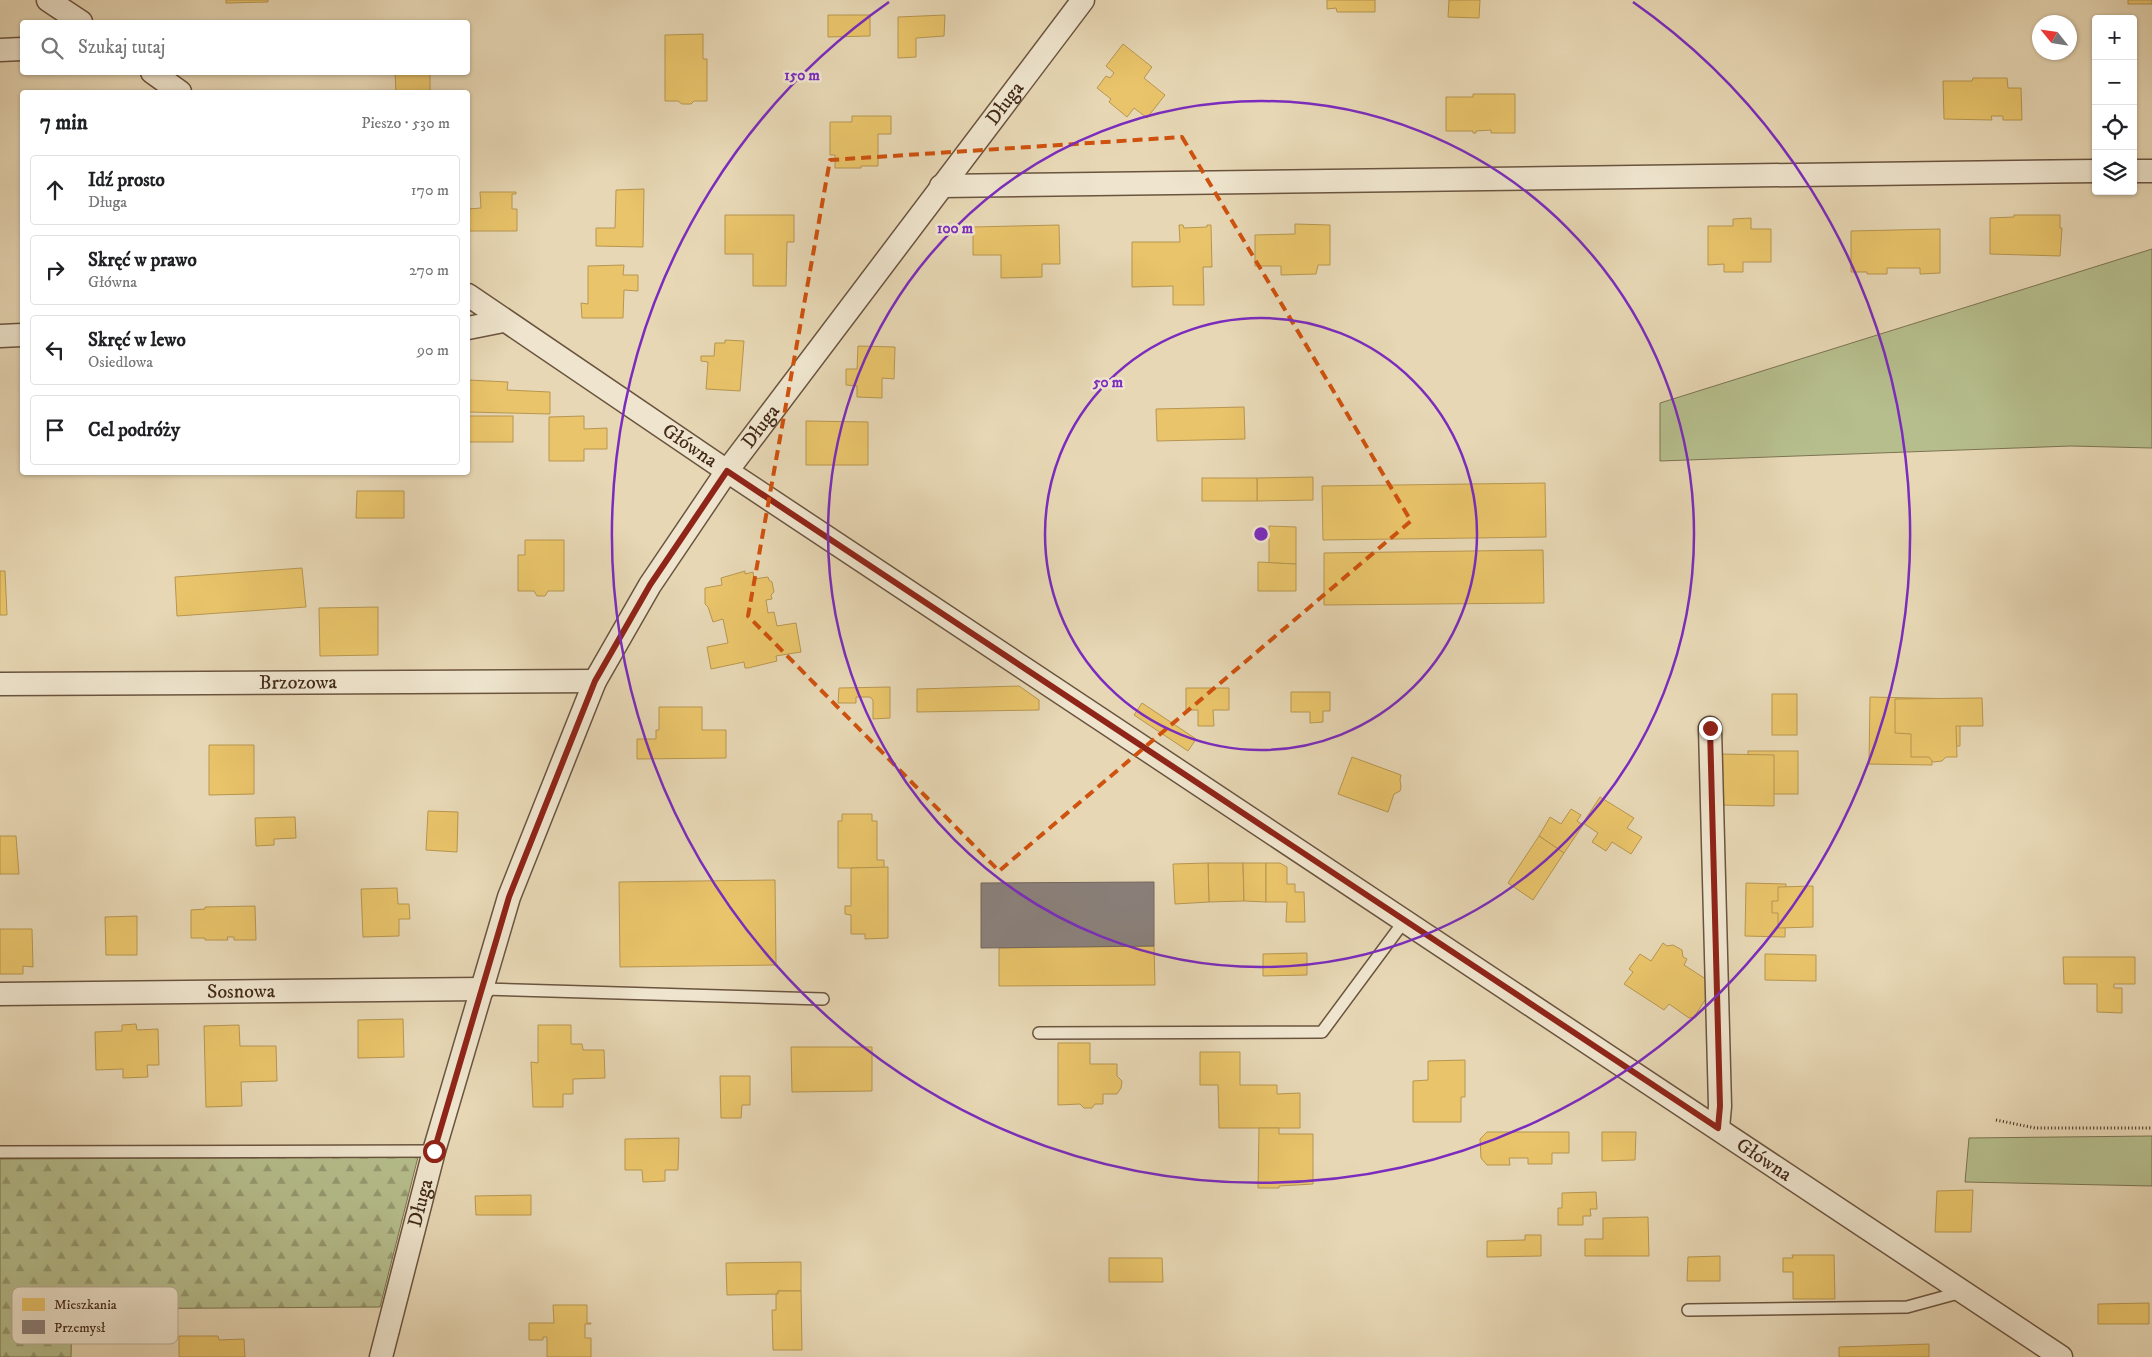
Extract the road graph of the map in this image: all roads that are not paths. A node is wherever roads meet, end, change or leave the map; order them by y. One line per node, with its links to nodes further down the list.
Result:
1 (48, 0): 3 (street)
2 (1083, 0): 11 (street, Długa)
3 (78, 20)
4 (20, 49): 5 (street)
5 (0, 50)
6 (156, 75): 7 (street)
7 (177, 90)
8 (2137, 171): 9 (street)
9 (2152, 171)
10 (2092, 172): 11 (street)
11 (941, 186): 17 (street, Długa)
12 (470, 296): 13 (street, Główna)
13 (504, 321): 14 (street); 17 (street, Główna)
14 (470, 328)
15 (0, 336): 16 (street)
16 (20, 336)
17 (727, 471): 18 (street, Długa); 21 (street, Główna)
18 (595, 681): 19 (street, Brzozowa); 22 (street, Długa)
19 (0, 684)
20 (1710, 728): 26 (street)
21 (1405, 920): 25 (lane); 26 (street, Główna)
22 (483, 989): 23 (street, Sosnowa); 24 (lane); 27 (street, Długa)
23 (0, 994)
24 (823, 999)
25 (1039, 1033)
26 (1718, 1128): 29 (street, Główna)
27 (434, 1151): 28 (lane); 31 (street, Długa)
28 (0, 1152)
29 (1963, 1292): 30 (lane); 32 (street, Główna)
30 (1688, 1310)
31 (381, 1357)
32 (2061, 1357)

